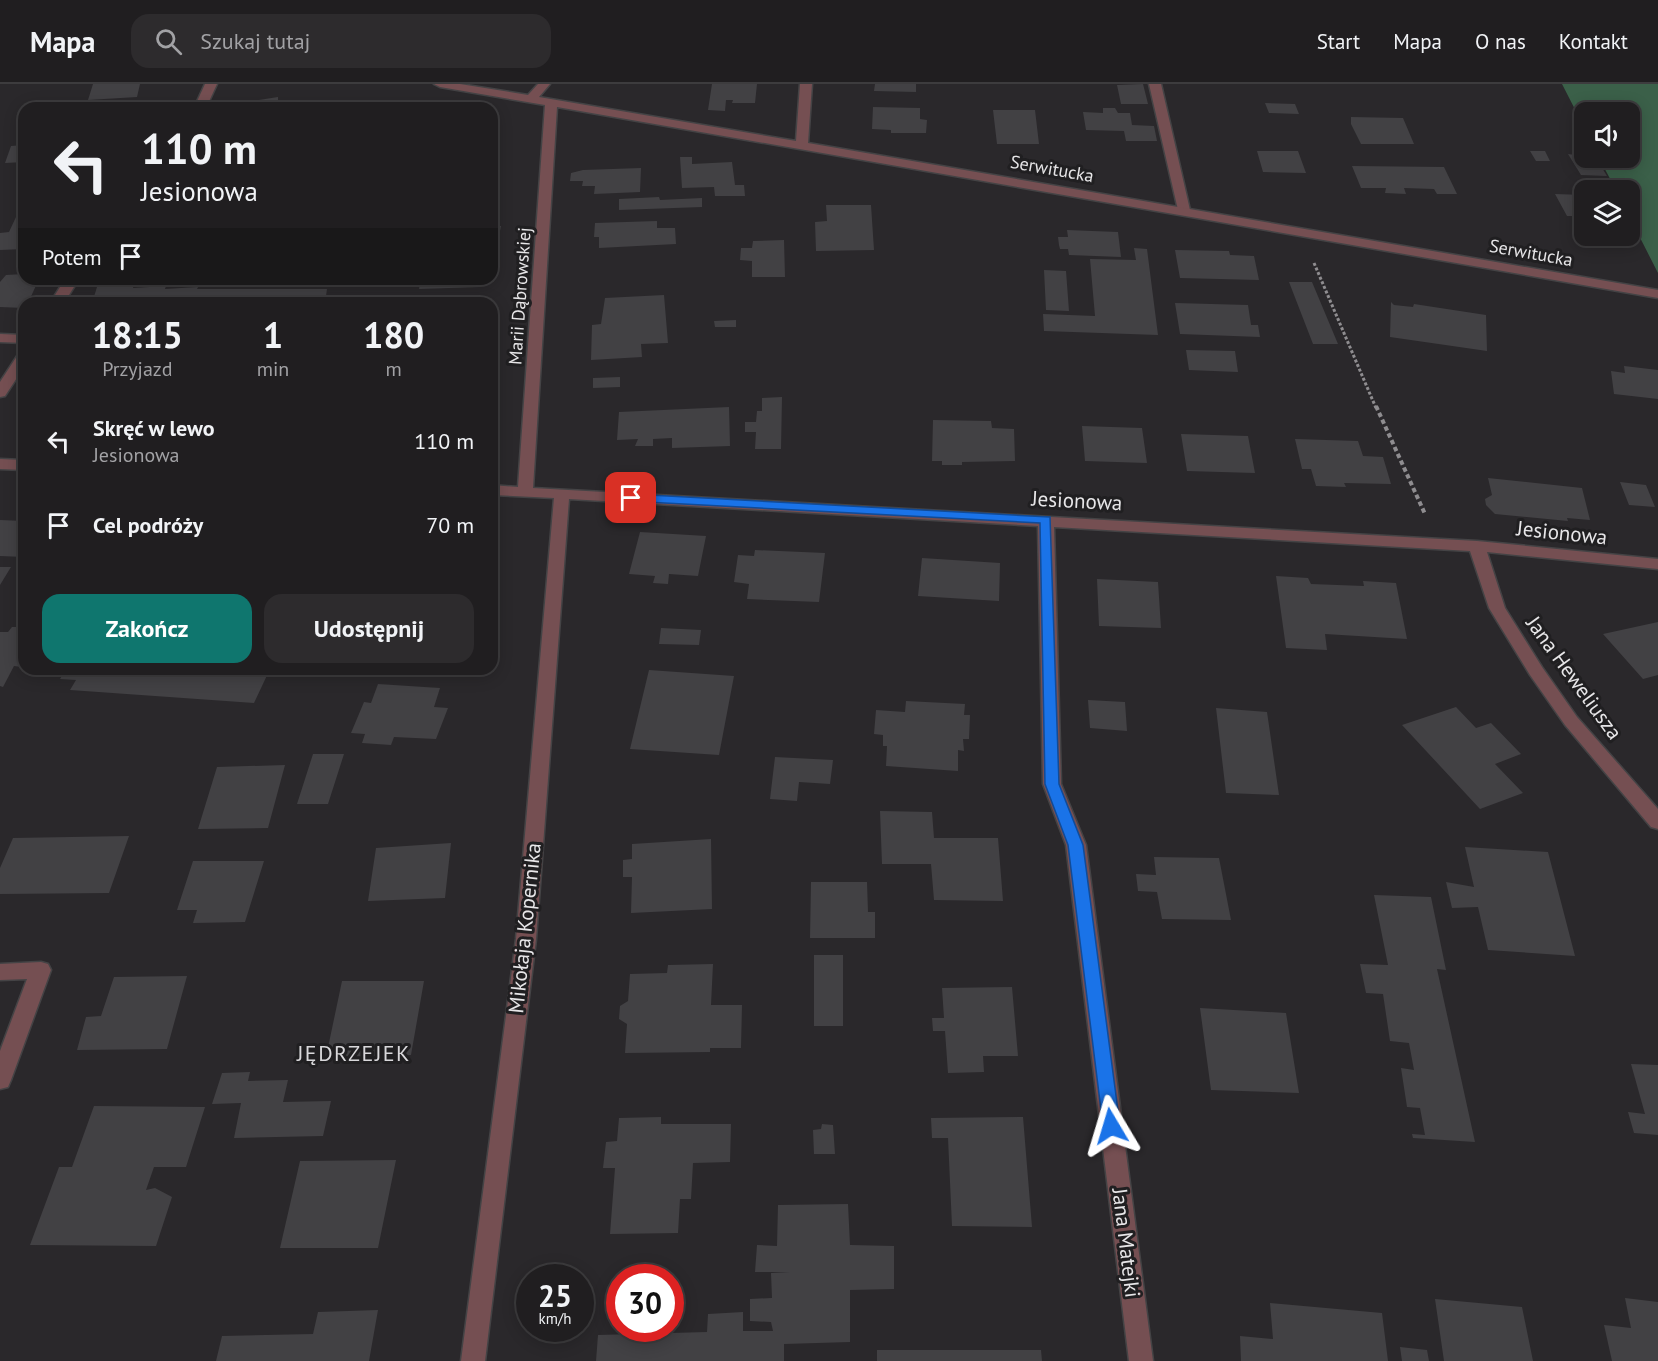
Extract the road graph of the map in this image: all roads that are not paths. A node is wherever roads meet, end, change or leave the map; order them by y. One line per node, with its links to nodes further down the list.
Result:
1 (211, 84): 7 (street)
2 (440, 84): 6 (street, Serwitucka)
3 (544, 84): 6 (street)
4 (806, 84): 9 (street)
5 (1155, 84): 10 (street)
6 (530, 100): 8 (street, Serwitucka)
7 (203, 102)
8 (551, 104): 9 (street, Serwitucka); 19 (street, Marii Dąbrowskiej)
9 (802, 146): 10 (street, Serwitucka)
10 (1184, 210): 11 (street, Serwitucka)
11 (1658, 294)
12 (0, 338): 13 (street)
13 (18, 339)
14 (18, 365): 15 (street)
15 (0, 393)
16 (0, 464): 17 (street)
17 (18, 465)
18 (498, 490): 19 (street, Jesionowa)
19 (525, 492): 20 (street, Jesionowa)
20 (562, 494): 21 (street, Jesionowa); 27 (street, Mikołaja Kopernika)
21 (1046, 520): 22 (street, Jesionowa); 28 (street, Jana Matejki)
22 (1477, 546): 23 (street, Jesionowa); 24 (street, Jana Heweliusza)
23 (1658, 564)
24 (1658, 822)
25 (0, 972): 26 (street)
26 (0, 1080)
27 (473, 1361)
28 (1141, 1361)

